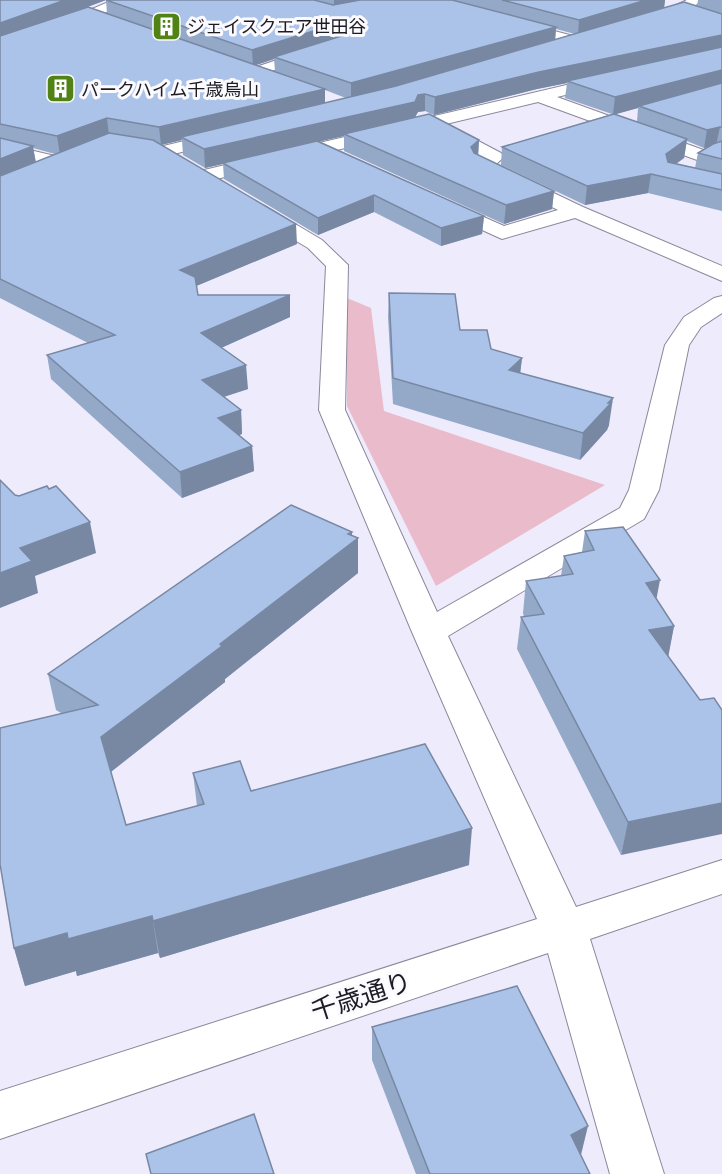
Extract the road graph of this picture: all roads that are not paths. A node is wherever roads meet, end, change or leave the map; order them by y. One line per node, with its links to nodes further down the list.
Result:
1 (124, 0): 5 (street)
2 (696, 0): 4 (street)
3 (664, 3): 4 (street)
4 (682, 9): 6 (street); 9 (street)
5 (90, 15): 8 (street); 10 (street)
6 (701, 16)
7 (500, 20): 12 (street)
8 (111, 23)
9 (631, 26)
10 (0, 46)
11 (328, 48): 14 (street)
12 (575, 57)
13 (598, 64): 16 (street)
14 (273, 80)
15 (510, 87): 16 (street)
16 (540, 97): 19 (street); 20 (street)
17 (406, 108): 19 (street)
18 (635, 117): 20 (street)
19 (432, 123): 24 (street); 34 (street)
20 (614, 124): 21 (street); 27 (street)
21 (591, 130)
22 (237, 134): 32 (street)
23 (0, 148): 28 (street)
24 (321, 148): 29 (street); 32 (street)
25 (722, 151): 27 (street)
26 (80, 155): 28 (street)
27 (702, 156): 30 (street)
28 (61, 163): 31 (street)
29 (353, 164)
30 (683, 168)
31 (31, 176)
32 (204, 176): 37 (street)
33 (428, 198): 34 (street)
34 (576, 211): 35 (street)
35 (722, 274)
36 (722, 303): 37 (street)
37 (429, 632): 39 (street)
38 (722, 877): 39 (street, 千歳通り)
39 (564, 929): 40 (street, 千歳通り); 41 (street)
40 (0, 1115)
41 (637, 1174)

